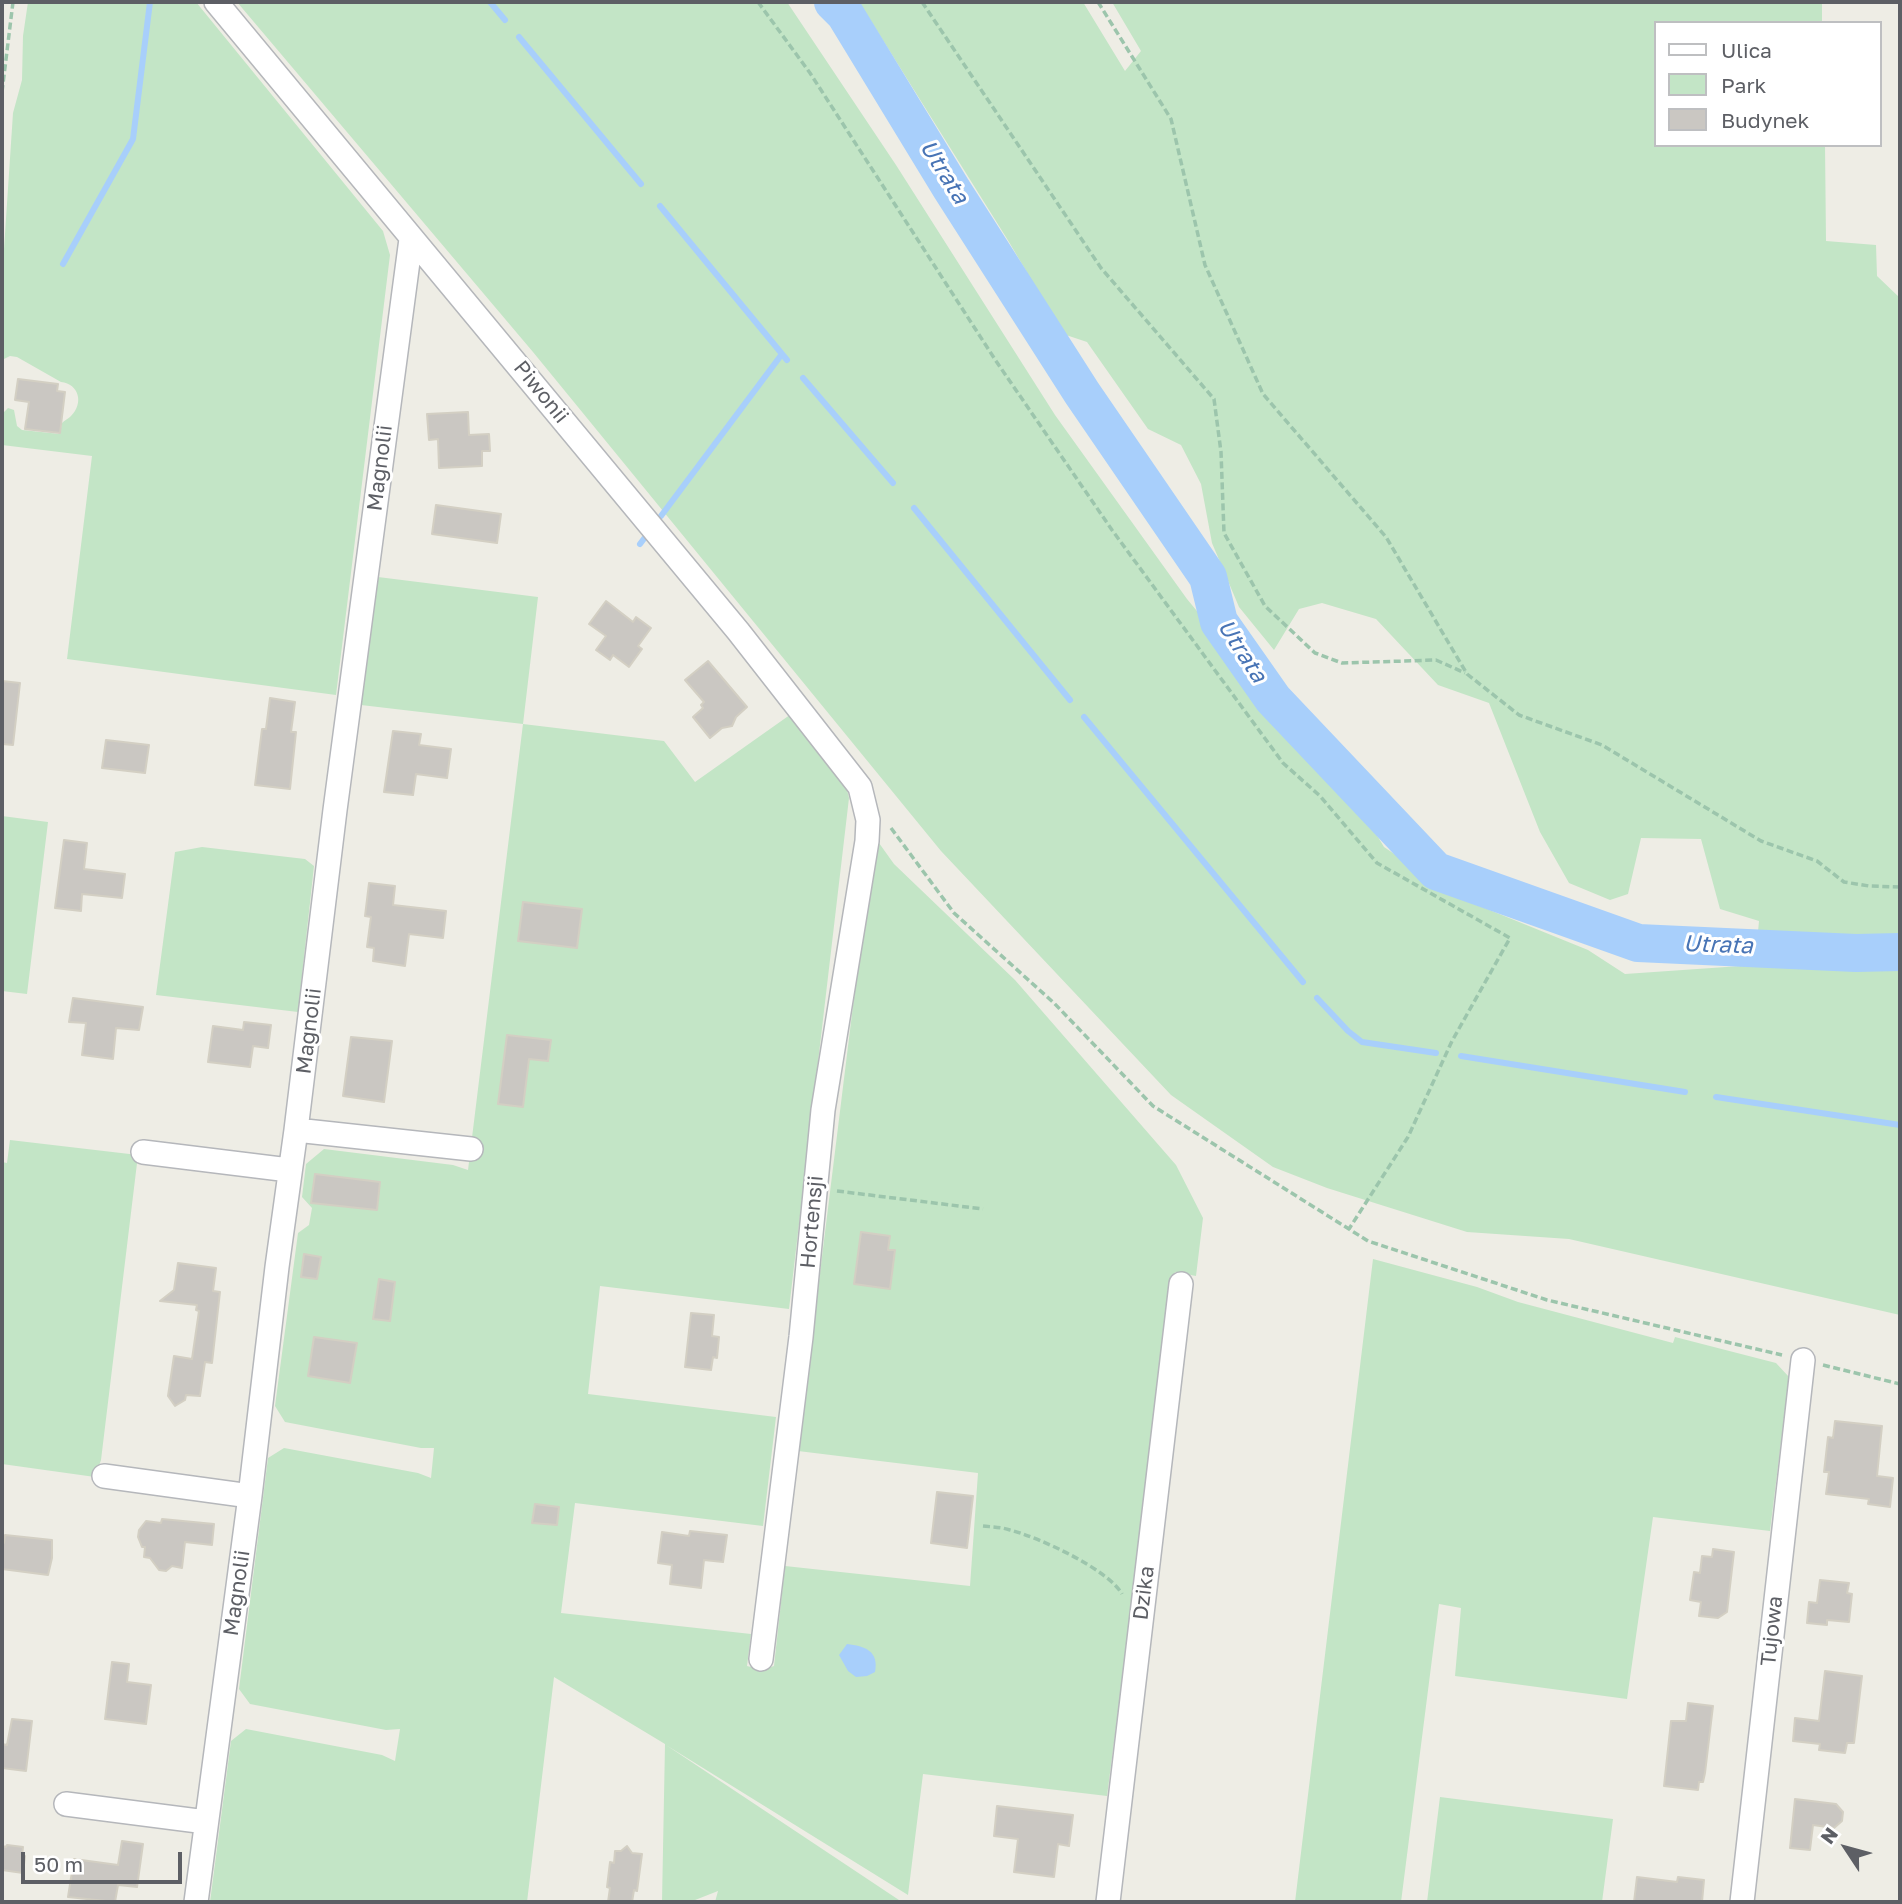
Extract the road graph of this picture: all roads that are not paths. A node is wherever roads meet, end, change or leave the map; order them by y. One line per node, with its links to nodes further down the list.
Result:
1 (216, 2): 2 (street, Piwonii)
2 (411, 239): 3 (street, Piwonii); 4 (street, Magnolii)
3 (860, 787): 12 (street, Hortensji)
4 (296, 1130): 5 (street); 7 (street, Magnolii)
5 (471, 1149)
6 (144, 1152): 7 (street)
7 (289, 1170): 11 (street, Magnolii)
8 (1181, 1284): 16 (street, Dzika)
9 (1803, 1360): 17 (street, Tujowa)
10 (104, 1476): 11 (street)
11 (250, 1496): 14 (street, Magnolii)
12 (761, 1659)
13 (66, 1804): 14 (street)
14 (206, 1822): 15 (street, Magnolii)
15 (196, 1902)
16 (1108, 1902)
17 (1742, 1902)

